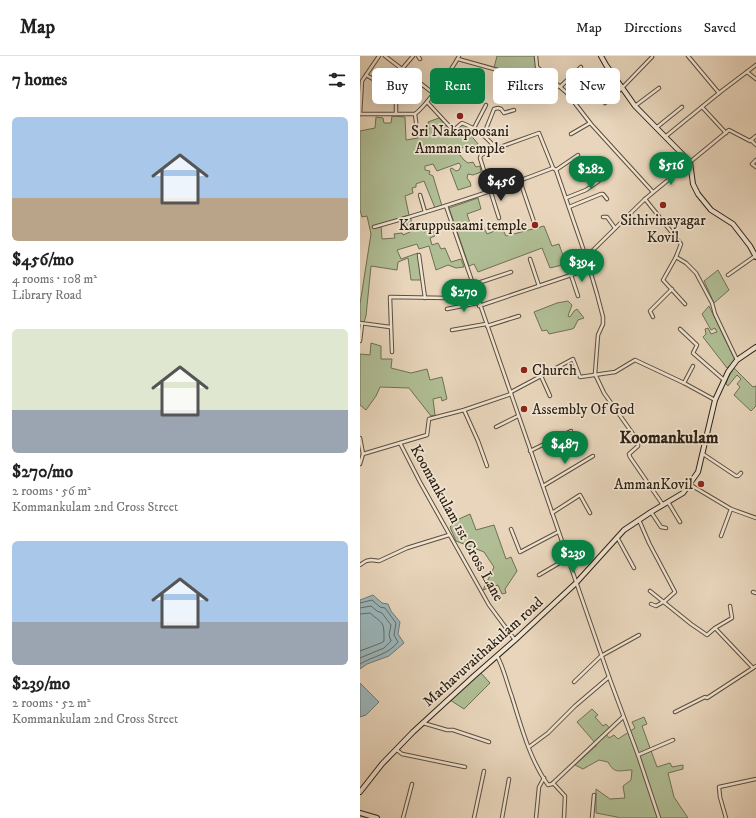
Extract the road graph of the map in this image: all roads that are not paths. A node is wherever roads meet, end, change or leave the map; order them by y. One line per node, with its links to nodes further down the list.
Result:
1 (379, 56): 19 (street)
2 (385, 56): 13 (street)
3 (413, 56): 14 (street)
4 (418, 56): 10 (street)
5 (536, 56): 17 (street)
6 (601, 56): 24 (street)
7 (688, 56): 28 (street)
8 (458, 57): 15 (street); 16 (street)
9 (652, 57): 24 (street)
10 (420, 59)
11 (756, 65): 18 (street)
12 (581, 67): 23 (street)
13 (401, 68)
14 (403, 68)
15 (451, 68)
16 (493, 68)
17 (538, 68)
18 (747, 72): 21 (street); 28 (street)
19 (366, 76): 20 (street); 27 (street)
20 (372, 79)
21 (756, 79)
22 (422, 85): 26 (street)
23 (560, 87): 40 (street)
24 (622, 88): 33 (street)
25 (659, 88): 33 (street)
26 (430, 91)
27 (360, 92): 37 (street)
28 (718, 93): 35 (street)
29 (430, 98): 30 (street)
30 (427, 102): 39 (street); 41 (street)
31 (396, 104): 38 (street)
32 (486, 105): 41 (street)
33 (636, 106): 42 (street)
34 (682, 107): 42 (street)
35 (702, 107): 44 (street); 48 (street)
36 (514, 110): 45 (street)
37 (360, 114): 38 (street)
38 (396, 114): 39 (street)
39 (415, 114): 43 (street)
40 (590, 123): 46 (street); 61 (street)
41 (474, 128): 45 (street)
42 (656, 128): 48 (street)
43 (417, 130)
44 (726, 133): 49 (street); 54 (street)
45 (484, 134): 51 (street)
46 (571, 134)
47 (756, 136): 49 (street)
48 (664, 137): 54 (street)
49 (751, 140): 50 (street)
50 (756, 145)
51 (492, 150): 56 (street); 60 (street)
52 (578, 155): 57 (street)
53 (756, 160): 55 (street)
54 (690, 162): 61 (street); 75 (street)
55 (756, 167)
56 (553, 168): 57 (street); 58 (street)
57 (556, 170): 63 (street)
58 (520, 181): 60 (street); 71 (street)
59 (599, 181): 63 (street)
60 (490, 191): 66 (street); 70 (street)
61 (653, 192): 65 (street)
62 (420, 196): 68 (street)
63 (566, 198): 67 (street)
64 (607, 199): 67 (street)
65 (645, 199): 73 (street); 77 (street)
66 (446, 206): 68 (street); 83 (street)
67 (569, 207): 76 (street)
68 (425, 212): 72 (street)
69 (603, 217): 73 (street)
70 (499, 218)
71 (534, 222)
72 (374, 227)
73 (615, 228): 76 (street)
74 (419, 255): 88 (street)
75 (756, 256): 82 (street)
76 (586, 257): 79 (street)
77 (676, 257): 85 (street); 102 (street)
78 (530, 259): 84 (street)
79 (589, 269): 81 (street); 104 (street)
80 (511, 272): 83 (street)
81 (571, 275): 84 (street); 87 (street)
82 (728, 275)
83 (472, 285): 86 (street)
84 (539, 286): 90 (street)
85 (672, 289): 89 (street); 93 (street)
86 (476, 295): 88 (street); 90 (street)
87 (578, 296)
88 (424, 298): 96 (street)
89 (685, 304)
90 (479, 305): 91 (street); 95 (street)
91 (447, 309)
92 (519, 316): 95 (street)
93 (653, 317)
94 (361, 324): 96 (street); 99 (street)
95 (486, 325): 98 (street); 108 (street)
96 (390, 327): 101 (street)
97 (680, 329): 106 (street)
98 (452, 330)
99 (360, 342)
100 (756, 347): 102 (street, Mathavuvaithakulam road)
101 (392, 352)
102 (737, 360): 106 (street, Mathavuvaithakulam road)
103 (693, 366): 107 (street)
104 (595, 374): 105 (street, Koomankulam 1st Cross Lane); 107 (street); 127 (street)
105 (540, 376): 108 (street, Koomankulam 1st Cross Lane); 109 (street)
106 (724, 380): 110 (street, Mathavuvaithakulam road)
107 (684, 383): 110 (street)
108 (511, 393): 111 (street, Koomankulam 1st Cross Lane); 112 (street)
109 (550, 396)
110 (715, 400): 119 (street, Mathavuvaithakulam road)
111 (464, 410): 116 (street, Koomankulam 1st Cross Lane); 122 (street)
112 (518, 416): 113 (street); 117 (street)
113 (496, 427)
114 (571, 431): 117 (street)
115 (360, 438): 118 (street)
116 (400, 443): 118 (street); 138 (street, Koomankulam 1st Cross Lane)
117 (530, 451): 125 (street)
118 (362, 454): 121 (street)
119 (703, 454): 123 (street); 124 (street, Mathavuvaithakulam road)
120 (593, 456): 125 (street)
121 (360, 464)
122 (487, 466)
123 (741, 473)
124 (689, 484): 126 (street, Mathavuvaithakulam road); 128 (street)
125 (543, 486): 130 (street)
126 (668, 502): 127 (street, Mathavuvaithakulam road); 134 (street)
127 (663, 504): 129 (street, Mathavuvaithakulam road)
128 (731, 510): 132 (street); 139 (street)
129 (651, 512): 133 (street, Mathavuvaithakulam road); 135 (street)
130 (552, 513): 131 (street); 137 (street)
131 (590, 513)
132 (756, 518)
133 (639, 520): 140 (street, Mathavuvaithakulam road); 147 (street)
134 (680, 522)
135 (666, 528)
136 (511, 529): 137 (street)
137 (558, 532): 141 (street)
138 (449, 535): 142 (street); 152 (street, Koomankulam 1st Cross Lane)
139 (721, 536)
140 (617, 537): 143 (street); 145 (street, Mathavuvaithakulam road)
141 (568, 558): 144 (street); 145 (street)
142 (360, 565)
143 (634, 568)
144 (539, 575)
145 (576, 583): 152 (street, Mathavuvaithakulam road); 154 (street)
146 (650, 591): 147 (street)
147 (663, 602): 148 (street); 150 (street)
148 (651, 604)
149 (730, 606): 150 (street)
150 (715, 628): 155 (street)
151 (638, 635): 154 (street)
152 (515, 640): 153 (street, Mathavuvaithakulam road)
153 (497, 656): 160 (street, Mathavuvaithakulam road); 163 (street)
154 (602, 656): 156 (street); 157 (street)
155 (754, 667): 158 (street)
156 (608, 677): 159 (street); 163 (street)
157 (574, 682)
158 (675, 712)
159 (623, 717): 165 (street); 171 (street)
160 (423, 723): 162 (street); 164 (street, Mathavuvaithakulam road)
161 (673, 740): 165 (street)
162 (489, 742)
163 (529, 747): 169 (street)
164 (397, 750): 166 (street); 173 (street, Mathavuvaithakulam road)
165 (638, 755): 183 (street)
166 (465, 767)
167 (484, 771): 178 (street)
168 (509, 778): 179 (street)
169 (544, 778): 171 (street); 180 (street)
170 (756, 779): 184 (street)
171 (554, 783): 181 (street)
172 (412, 784): 177 (street)
173 (360, 792)
174 (594, 795): 182 (street)
175 (360, 812): 176 (street)
176 (376, 818)
177 (403, 818)
178 (474, 818)
179 (502, 818)
180 (536, 818)
181 (564, 818)
182 (592, 818)
183 (658, 818)
184 (726, 818)

